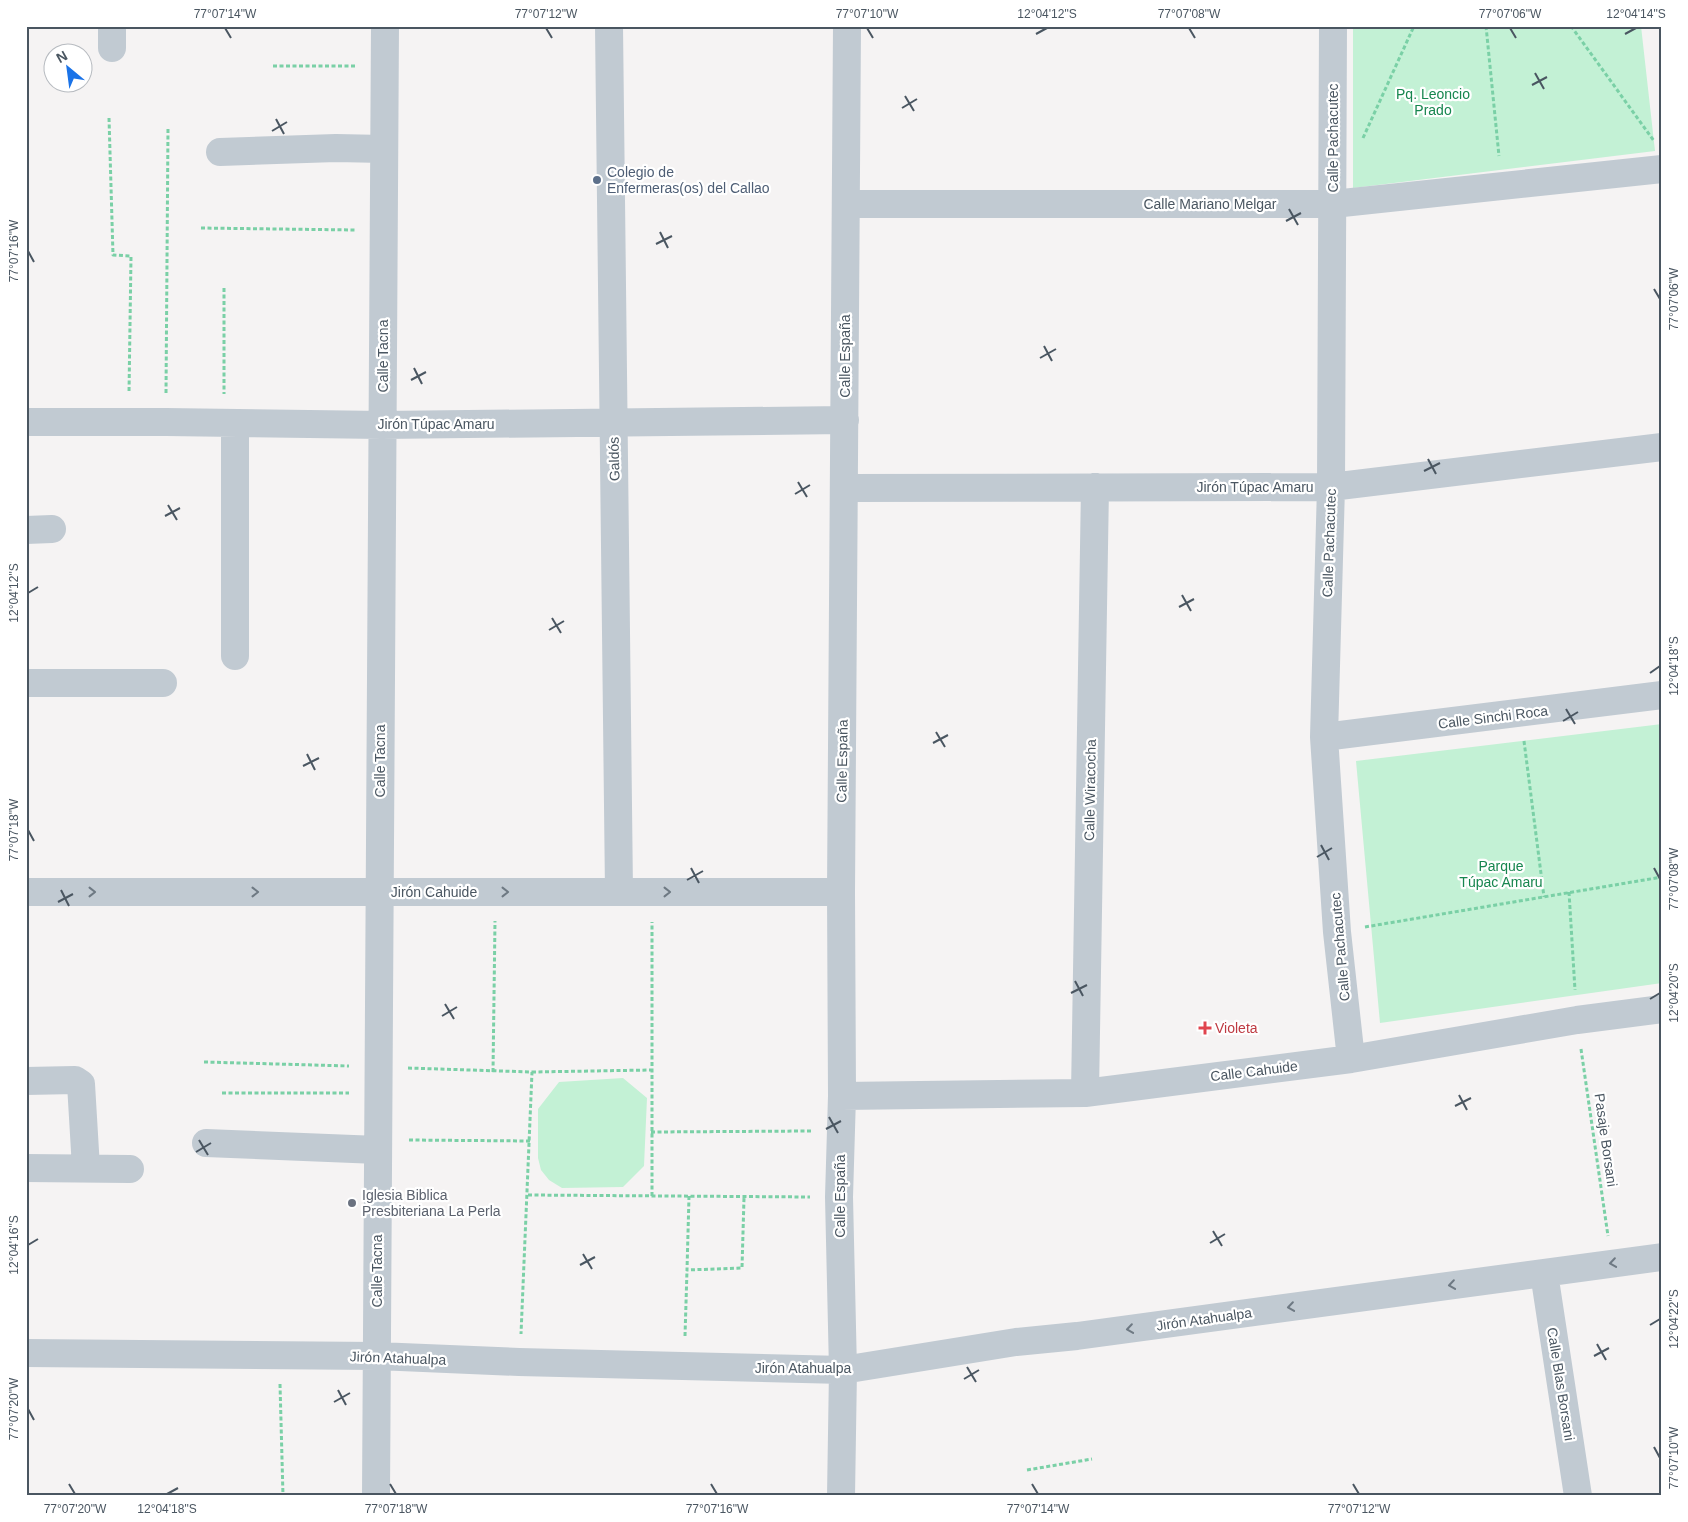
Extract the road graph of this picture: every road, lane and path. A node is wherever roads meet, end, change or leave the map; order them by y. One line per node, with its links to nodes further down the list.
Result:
1 (385, 26): 9 (street, Calle Tacna)
2 (609, 26): 27 (street, Galdós)
3 (847, 26): 17 (street, Calle España)
4 (1333, 26): 18 (street, Calle Pachacutec)
5 (1414, 26): 12 (path)
6 (1486, 26): 16 (path)
7 (1571, 26): 15 (path)
8 (273, 66): 9 (path)
9 (385, 66): 13 (street, Calle Tacna)
10 (110, 118): 24 (path)
11 (168, 128): 25 (path)
12 (1361, 142)
13 (384, 149): 14 (street); 20 (street, Calle Tacna)
14 (220, 152)
15 (1659, 156): 16 (street, Calle Mariano Melgar)
16 (1502, 186): 18 (street, Calle Mariano Melgar)
17 (846, 204): 18 (street, Calle Mariano Melgar); 22 (street, Calle España)
18 (1333, 204): 31 (street, Calle Pachacutec)
19 (201, 228): 20 (path)
20 (384, 231): 28 (street, Calle Tacna)
21 (224, 288): 26 (path)
22 (845, 420): 27 (street, Jirón Túpac Amaru); 32 (street, Calle España)
23 (26, 422): 24 (street, Jirón Túpac Amaru)
24 (129, 422): 25 (street, Jirón Túpac Amaru)
25 (166, 422): 26 (street, Jirón Túpac Amaru)
26 (230, 424): 28 (street, Jirón Túpac Amaru); 33 (street)
27 (613, 424): 28 (street, Jirón Túpac Amaru); 43 (street, Galdós)
28 (382, 425): 41 (street, Calle Tacna)
29 (1662, 447): 31 (street, Jirón Túpac Amaru)
30 (1095, 487): 31 (street, Jirón Túpac Amaru); 32 (street, Jirón Túpac Amaru); 59 (street, Calle Wiracocha)
31 (1331, 487): 38 (street, Calle Pachacutec)
32 (845, 488): 45 (street, Calle España)
33 (235, 656)
34 (26, 683): 35 (street)
35 (162, 683)
36 (1662, 696): 37 (street, Calle Sinchi Roca)
37 (1520, 713): 38 (street, Calle Sinchi Roca); 47 (path)
38 (1324, 737): 48 (street, Calle Pachacutec)
39 (1662, 877): 46 (path)
40 (26, 892): 41 (street, Jirón Cahuide, one-way to 41)
41 (380, 892): 42 (street, Jirón Cahuide); 56 (street, Calle Tacna)
42 (496, 892): 43 (street, Jirón Cahuide, one-way to 43); 54 (path)
43 (619, 892): 44 (street, Jirón Cahuide)
44 (653, 892): 45 (street, Jirón Cahuide, one-way to 45); 53 (path)
45 (841, 892): 60 (street, Calle España)
46 (1569, 892): 47 (path); 50 (path, Pasaje Borsani)
47 (1544, 896): 48 (path)
48 (1337, 932): 51 (street, Calle Pachacutec)
49 (1662, 1008): 50 (street, Calle Cahuide)
50 (1577, 1020): 51 (street, Calle Cahuide); 75 (path, Pasaje Borsani)
51 (1351, 1059): 59 (street, Calle Cahuide)
52 (204, 1062): 56 (path)
53 (651, 1070): 55 (path); 62 (path)
54 (493, 1072): 55 (path); 56 (path)
55 (532, 1072): 63 (path)
56 (379, 1080): 58 (path); 65 (street, Calle Tacna)
57 (26, 1081): 67 (street)
58 (222, 1093)
59 (1085, 1093): 60 (street, Calle Cahuide)
60 (842, 1096): 61 (street, Calle España)
61 (841, 1130): 62 (path); 72 (street, Calle España)
62 (651, 1132): 70 (path)
63 (530, 1141): 65 (path); 69 (path)
64 (206, 1143): 65 (street)
65 (378, 1145): 80 (street, Calle Tacna)
66 (26, 1168): 67 (street)
67 (86, 1168): 68 (street)
68 (130, 1169)
69 (528, 1195): 70 (path); 81 (path)
70 (652, 1196): 71 (path)
71 (689, 1196): 73 (path); 76 (path)
72 (839, 1196): 73 (path); 83 (street, Calle España)
73 (744, 1198): 76 (path)
74 (1662, 1257): 75 (street, Jirón Atahualpa, one-way to 75)
75 (1612, 1264): 77 (street, Jirón Atahualpa)
76 (687, 1270): 82 (path)
77 (1544, 1273): 83 (street, Jirón Atahualpa, one-way to 83); 89 (street, Calle Blas Borsani)
78 (26, 1353): 79 (street, Jirón Atahualpa)
79 (280, 1355): 80 (street, Jirón Atahualpa); 86 (path)
80 (377, 1356): 81 (street, Jirón Atahualpa); 87 (street, Calle Tacna)
81 (519, 1362): 82 (street, Jirón Atahualpa)
82 (684, 1366): 83 (street, Jirón Atahualpa)
83 (843, 1370): 88 (street, Calle España)
84 (1092, 1459): 85 (path)
85 (1027, 1470)
86 (283, 1496)
87 (376, 1496)
88 (841, 1496)
89 (1578, 1496)

